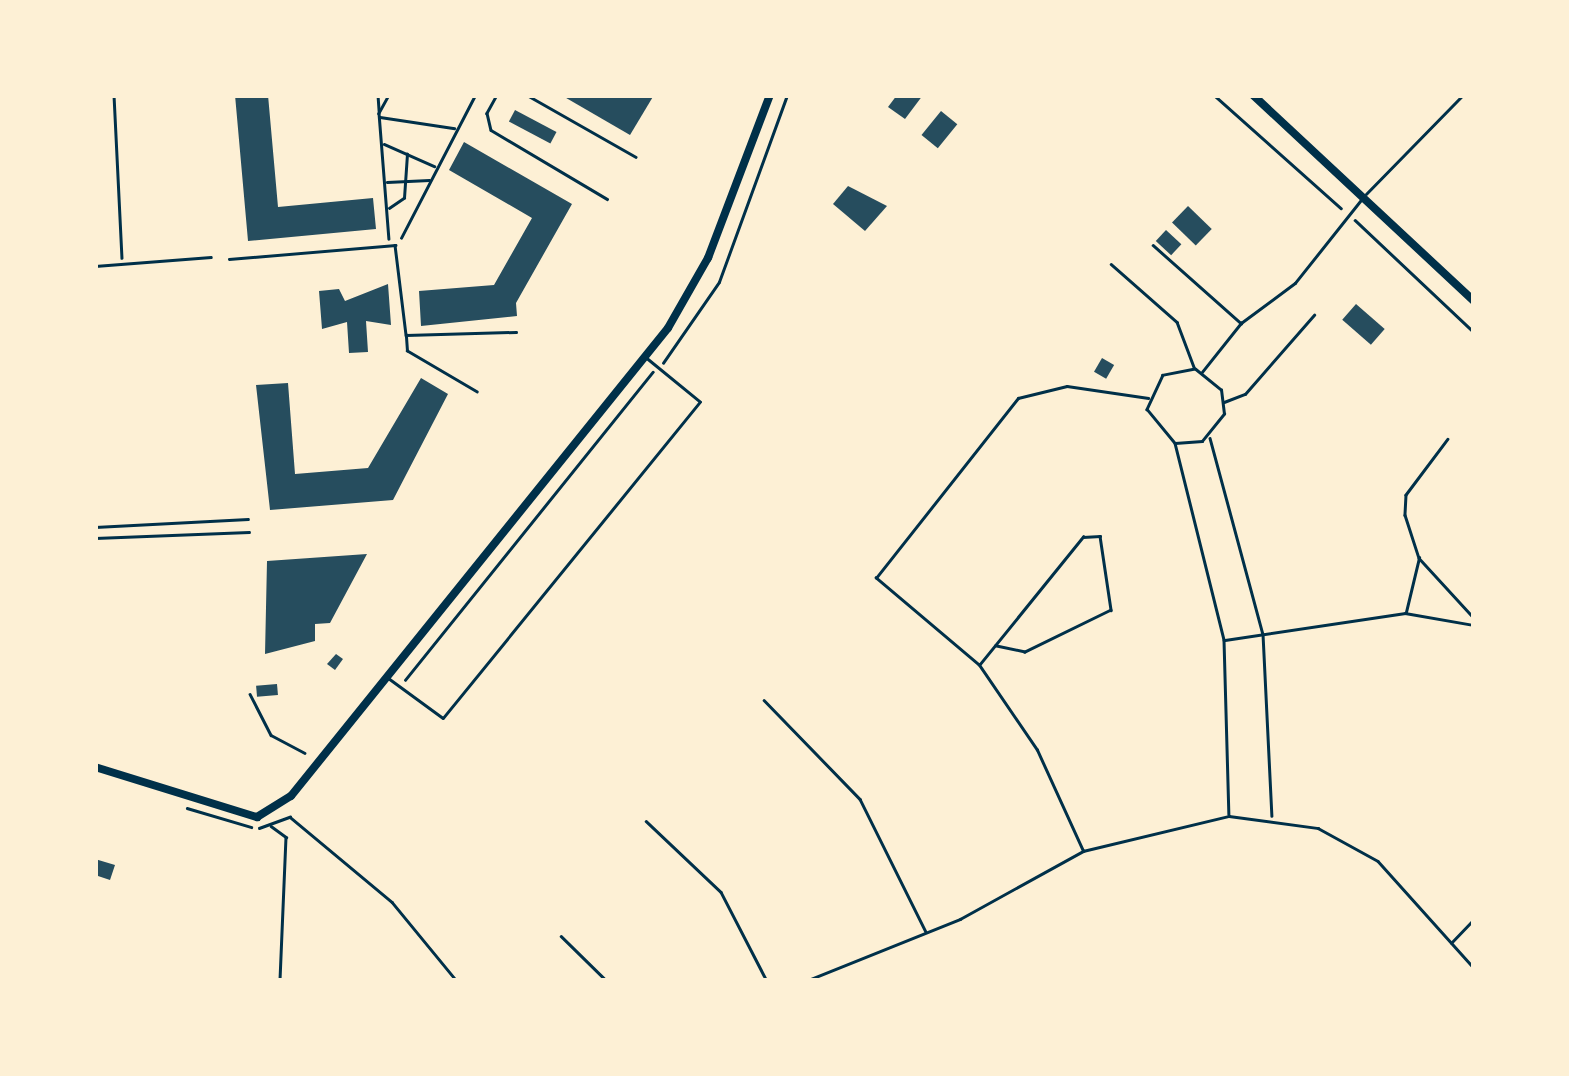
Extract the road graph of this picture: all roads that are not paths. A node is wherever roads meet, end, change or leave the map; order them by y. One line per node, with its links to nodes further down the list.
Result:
1 (497, 95): 8 (lane)
2 (527, 95): 6 (lane)
3 (770, 95): 19 (street)
4 (1253, 95): 7 (street)
5 (1464, 95): 7 (lane)
6 (636, 156)
7 (1363, 198): 14 (street); 16 (lane)
8 (607, 199)
9 (1153, 245): 16 (lane)
10 (211, 257): 13 (lane)
11 (230, 260): 18 (lane)
12 (1111, 264): 20 (lane)
13 (95, 266)
14 (1474, 300)
15 (1314, 315): 24 (lane)
16 (1240, 323): 21 (lane)
17 (516, 332): 18 (lane)
18 (406, 335): 22 (lane)
19 (644, 357): 38 (street); 38 (lane)
20 (1195, 369): 21 (lane); 23 (lane)
21 (1202, 372): 24 (lane)
22 (478, 392)
23 (1148, 398): 27 (lane); 37 (lane)
24 (1224, 402): 25 (lane)
25 (1210, 436): 27 (lane); 34 (lane)
26 (1448, 439): 30 (lane)
27 (1175, 444): 35 (lane)
28 (249, 532): 29 (lane)
29 (95, 538)
30 (1419, 558): 31 (lane); 32 (lane)
31 (1405, 614): 33 (lane); 34 (lane)
32 (1474, 618)
33 (1474, 625)
34 (1263, 634): 35 (lane); 42 (lane)
35 (1224, 640): 41 (lane)
36 (996, 646): 36 (lane); 37 (lane)
37 (979, 665): 44 (lane)
38 (386, 677): 40 (street)
39 (764, 700): 46 (lane)
40 (95, 767)
41 (1229, 816): 42 (lane); 44 (lane)
42 (1272, 818): 48 (lane)
43 (646, 820): 51 (lane)
44 (1083, 851): 46 (lane)
45 (1474, 919): 48 (lane)
46 (926, 932): 52 (lane)
47 (561, 936): 50 (lane)
48 (1449, 945): 49 (lane)
49 (1474, 968)
50 (607, 981)
51 (766, 981)
52 (806, 981)

